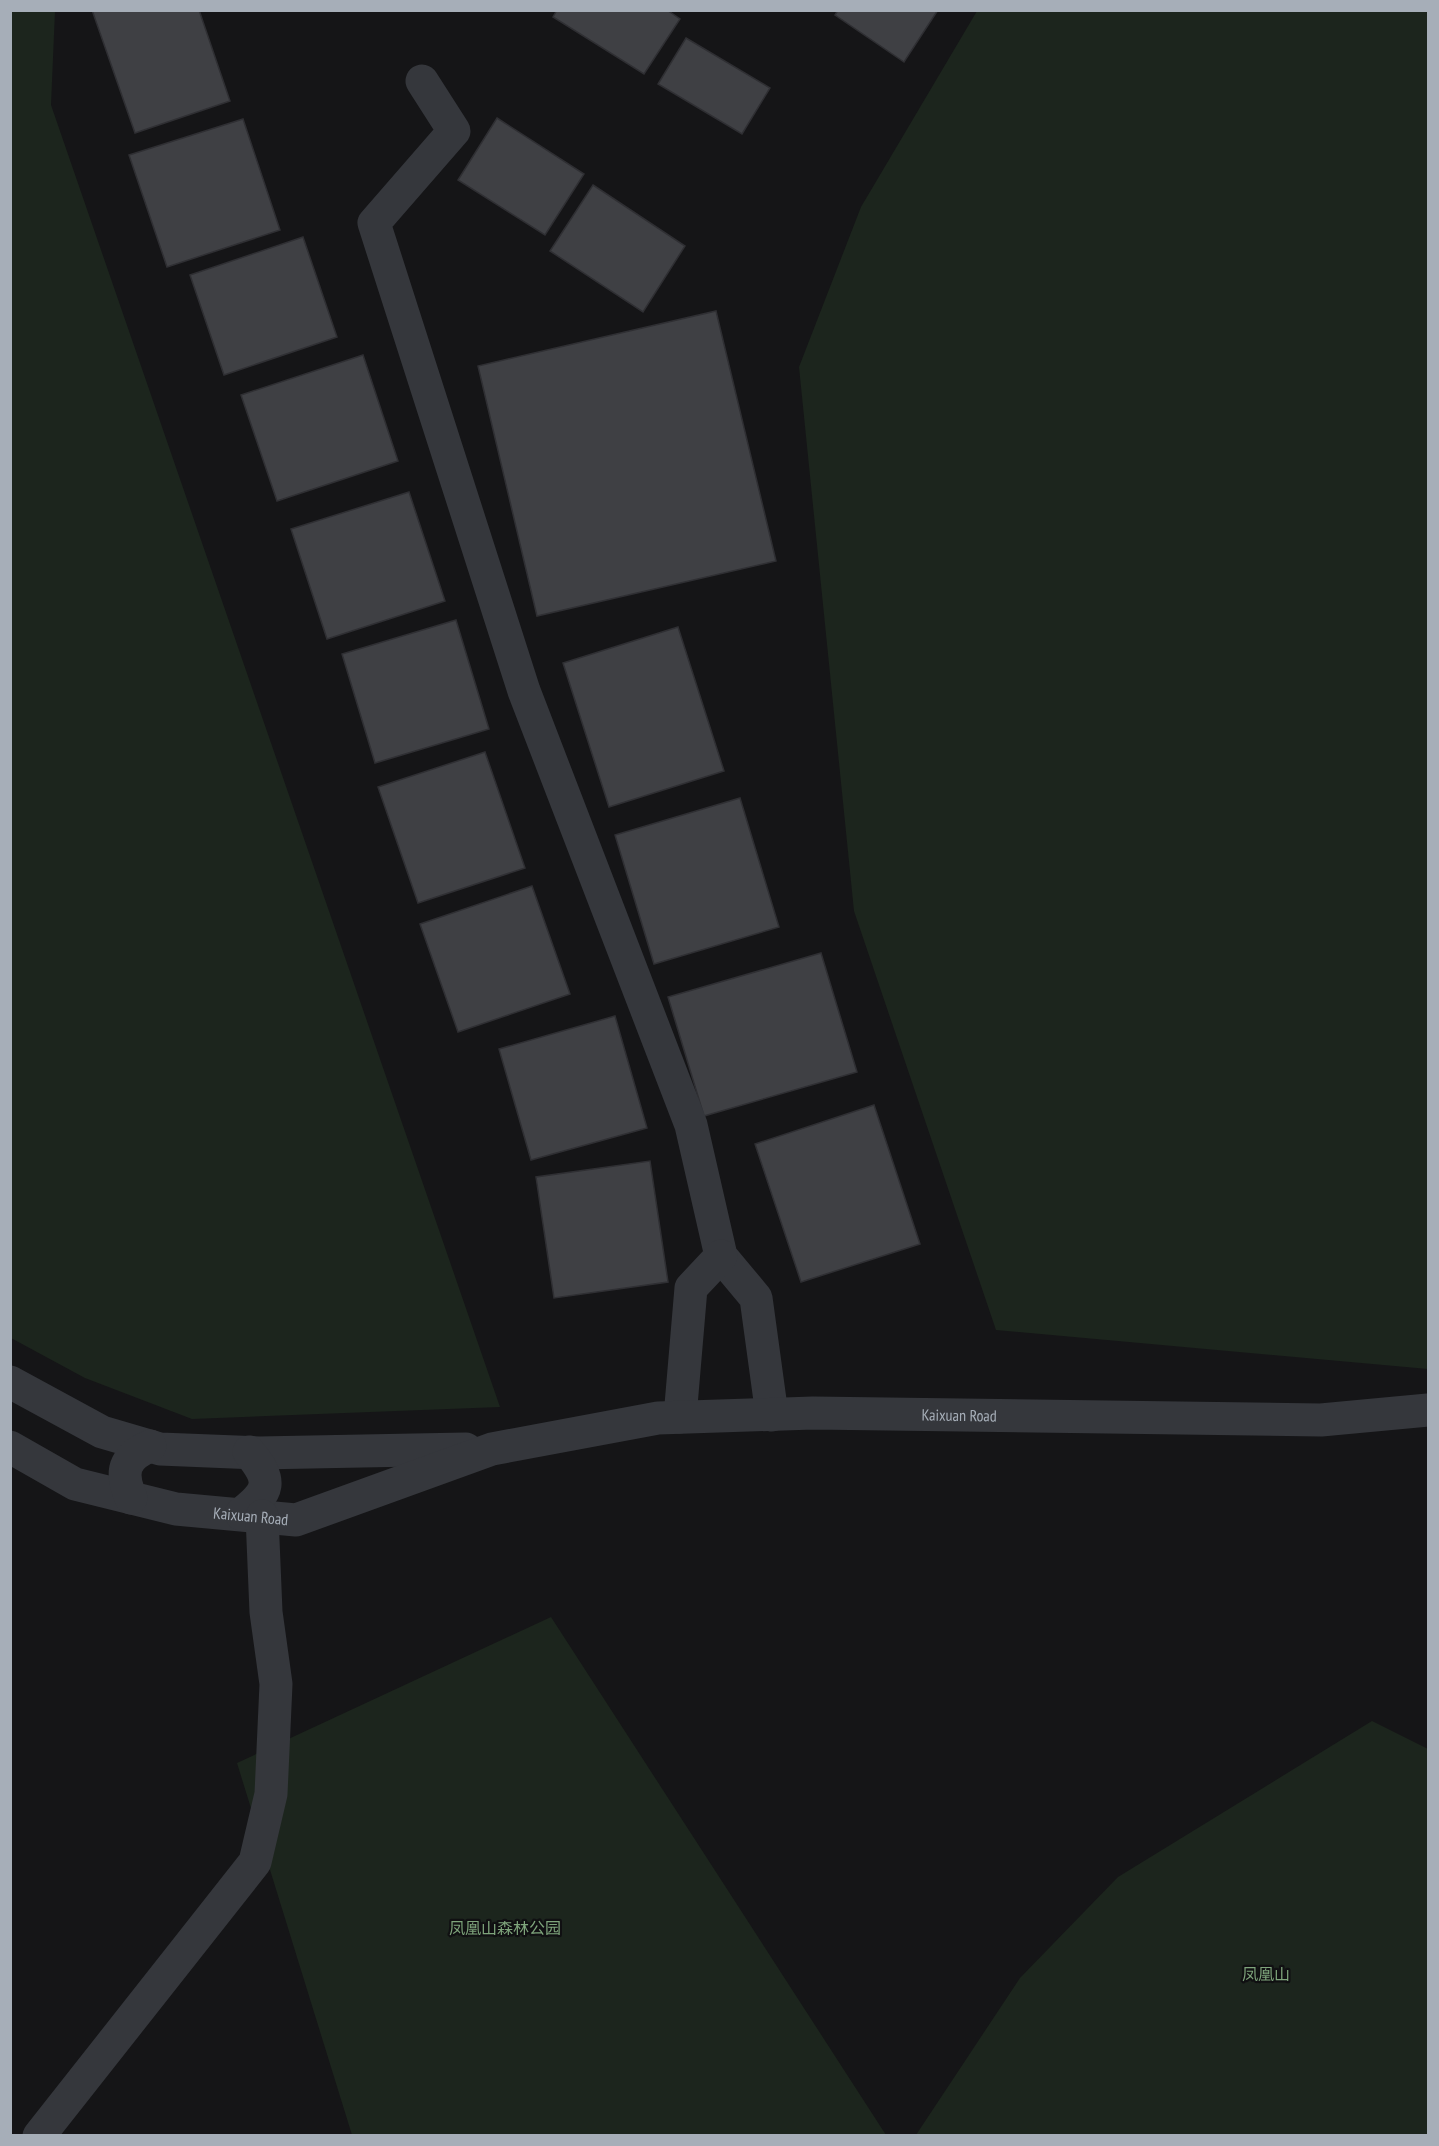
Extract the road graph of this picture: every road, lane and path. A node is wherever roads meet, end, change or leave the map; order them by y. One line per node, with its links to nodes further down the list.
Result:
1 (422, 81): 2 (street)
2 (721, 1256): 5 (street); 6 (street)
3 (10, 1382): 7 (street, Kaixuan Road)
4 (1428, 1410): 5 (street, Kaixuan Road)
5 (772, 1415): 6 (street, Kaixuan Road)
6 (680, 1417): 9 (street, Kaixuan Road)
7 (150, 1446): 10 (street, Kaixuan Road); 11 (street)
8 (10, 1447): 11 (street, Kaixuan Road)
9 (492, 1449): 10 (street, Kaixuan Road); 12 (street, Kaixuan Road)
10 (249, 1452): 12 (street)
11 (131, 1498): 12 (street, Kaixuan Road)
12 (251, 1515): 13 (street)
13 (39, 2136)

